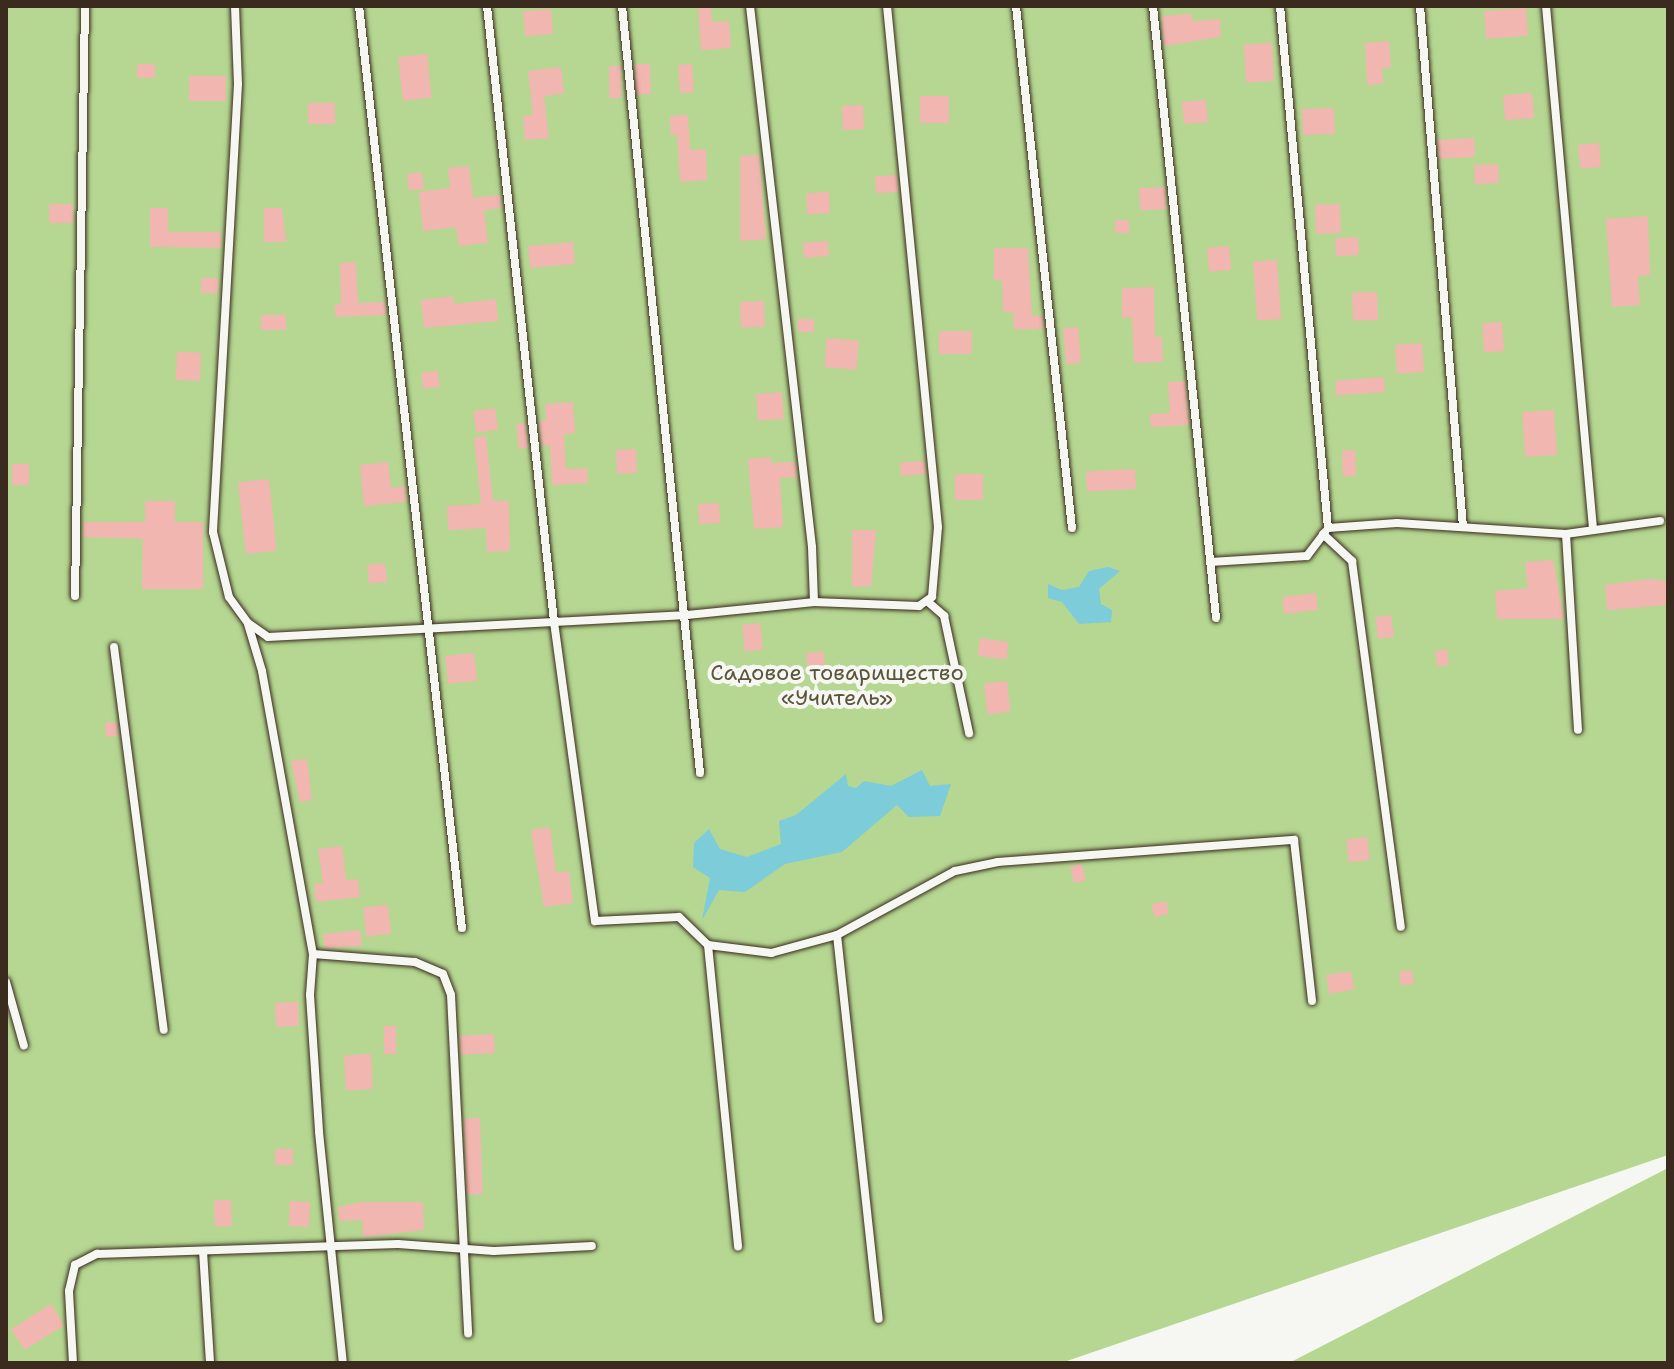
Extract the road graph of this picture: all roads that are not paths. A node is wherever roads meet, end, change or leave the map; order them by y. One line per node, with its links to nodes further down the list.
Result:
1 (85, 6): 20 (lane)
2 (235, 6): 26 (lane)
3 (359, 6): 27 (lane)
4 (487, 6): 25 (lane)
5 (622, 6): 23 (lane)
6 (750, 6): 22 (lane)
7 (887, 6): 21 (lane)
8 (1016, 6): 15 (lane)
9 (1153, 6): 19 (lane)
10 (1280, 6): 17 (lane)
11 (1420, 6): 14 (lane)
12 (1546, 6): 16 (lane)
13 (1660, 521): 16 (lane)
14 (1463, 527): 17 (lane); 18 (lane)
15 (1072, 528)
16 (1593, 529): 18 (lane)
17 (1325, 531): 19 (lane); 32 (lane)
18 (1566, 534): 29 (lane)
19 (1210, 562): 24 (lane)
20 (75, 596)
21 (927, 601): 22 (lane); 30 (lane)
22 (814, 602): 23 (lane)
23 (687, 615): 25 (lane); 31 (lane)
24 (1216, 618)
25 (554, 622): 27 (lane); 35 (lane)
26 (248, 623): 27 (lane); 36 (lane)
27 (425, 628): 33 (lane)
28 (114, 647): 39 (lane)
29 (1578, 730)
30 (969, 733)
31 (700, 773)
32 (1401, 927)
33 (462, 928)
34 (837, 935): 35 (lane); 38 (lane); 46 (lane)
35 (708, 945): 44 (lane)
36 (313, 954): 41 (lane); 43 (lane)
37 (6, 982): 40 (lane)
38 (1312, 1001)
39 (164, 1030)
40 (24, 1046)
41 (327, 1246): 43 (lane); 45 (lane); 50 (lane)
42 (592, 1246): 43 (lane)
43 (464, 1247): 47 (lane)
44 (738, 1247)
45 (203, 1251): 48 (lane); 49 (lane)
46 (879, 1319)
47 (468, 1334)
48 (73, 1363)
49 (210, 1363)
50 (343, 1363)

